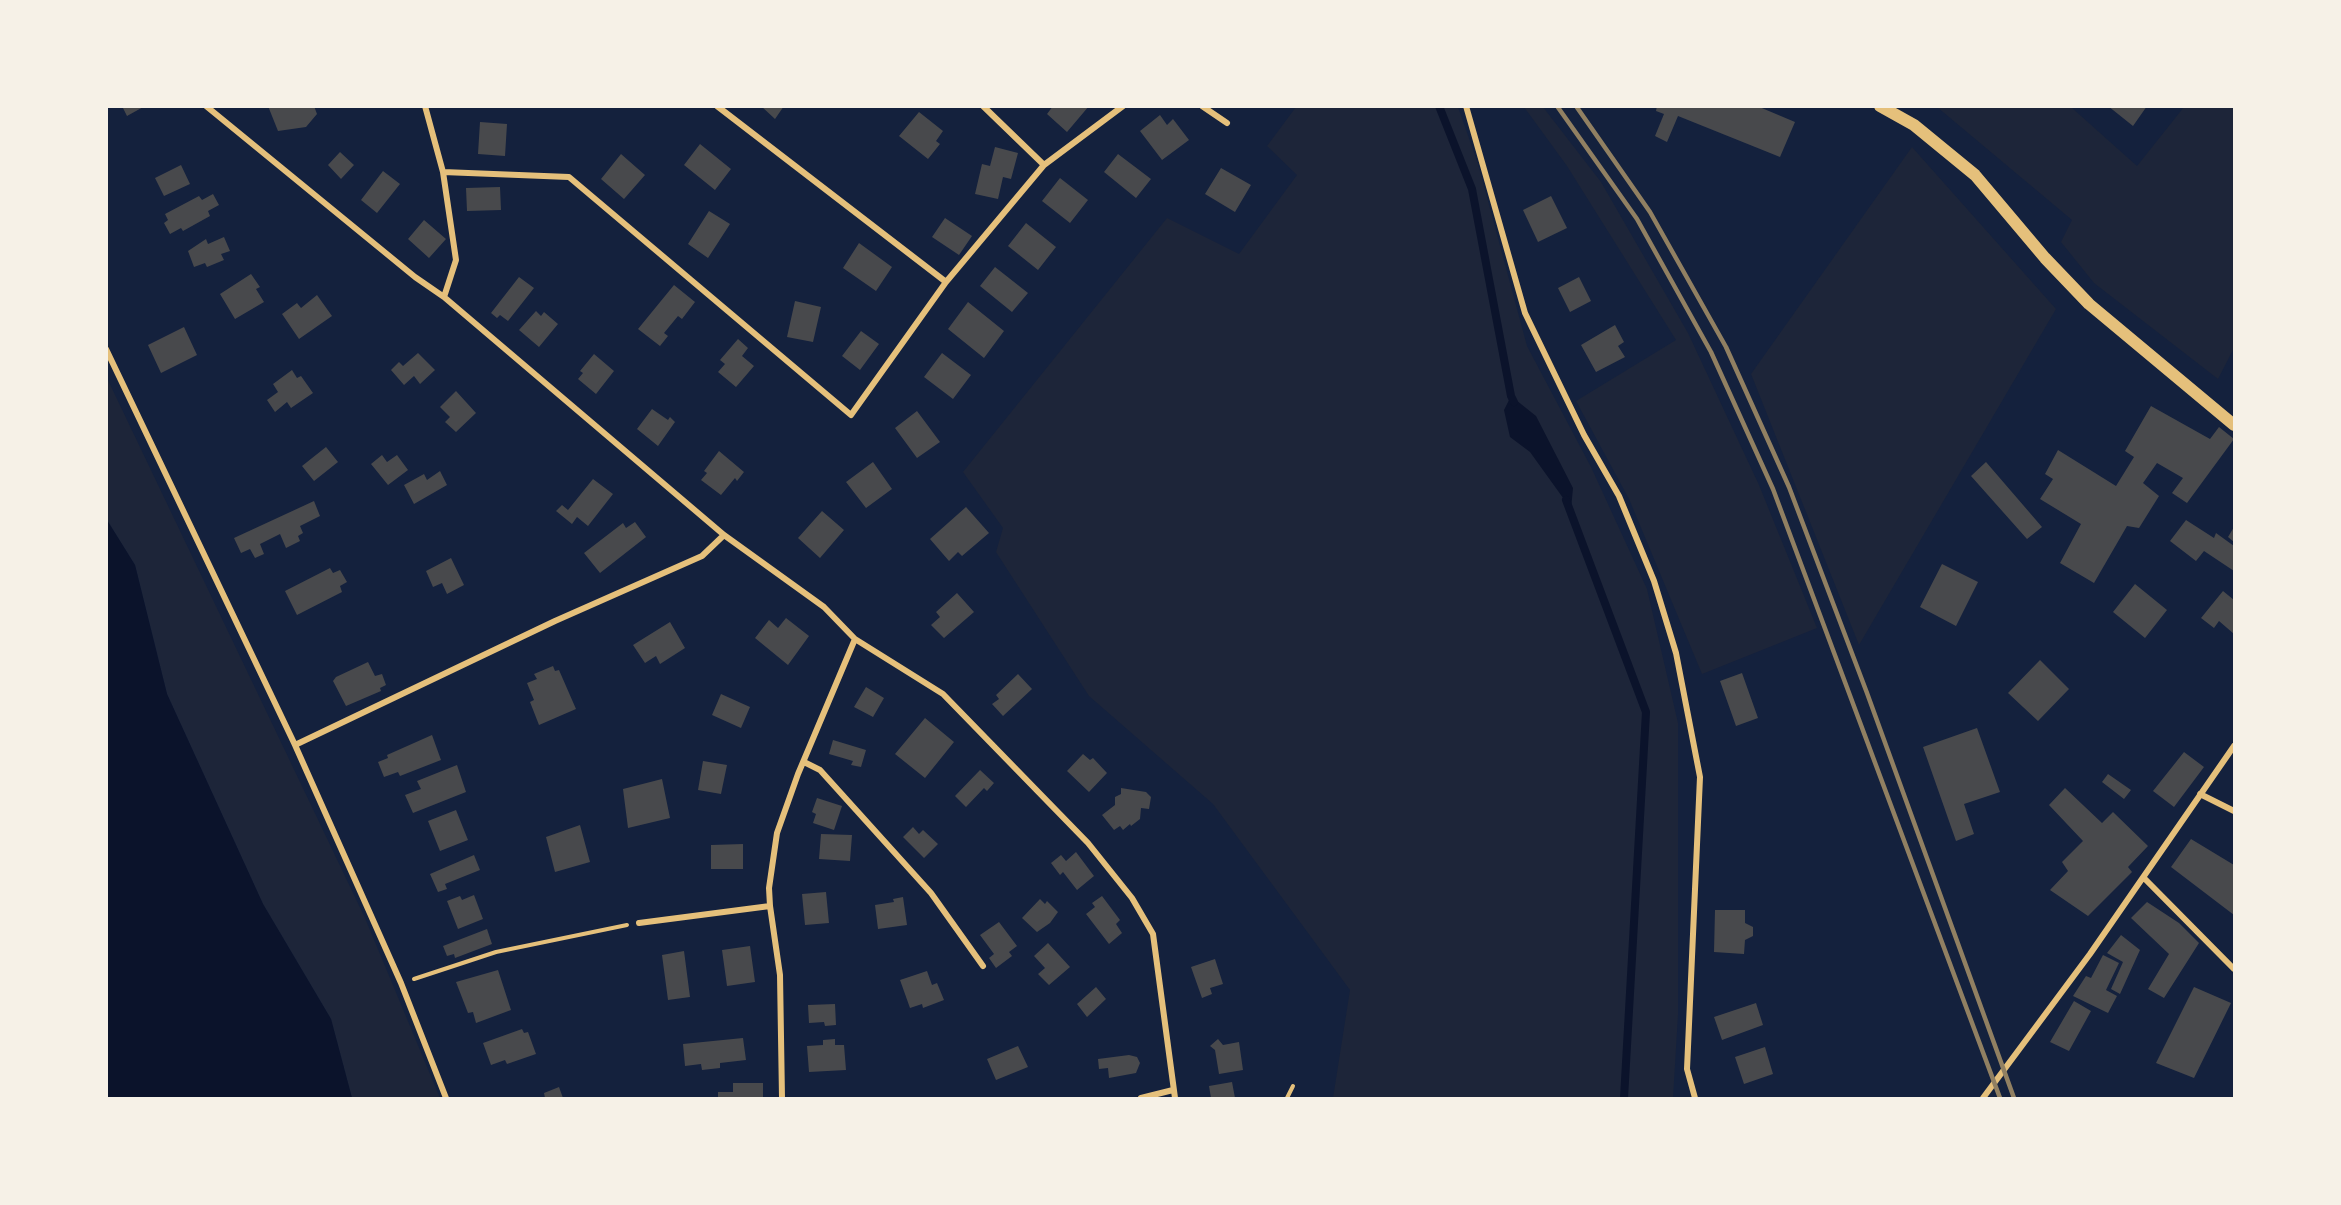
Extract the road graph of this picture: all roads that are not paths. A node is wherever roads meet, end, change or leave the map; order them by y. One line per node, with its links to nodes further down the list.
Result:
1 (206, 106): 13 (street)
2 (425, 106): 11 (street)
3 (717, 106): 12 (street)
4 (983, 106): 10 (street)
5 (1123, 106): 10 (street)
6 (1202, 106): 9 (street)
7 (1466, 106): 33 (street)
8 (1880, 106): 15 (main road)
9 (1227, 123)
10 (1044, 165): 12 (street)
11 (443, 172): 12 (street); 13 (street)
12 (946, 282)
13 (444, 297): 16 (street)
14 (106, 349): 18 (street)
15 (2235, 425)
16 (724, 535): 17 (street); 18 (street)
17 (855, 639): 20 (street); 28 (street)
18 (295, 745): 29 (street)
19 (2235, 746): 21 (street)
20 (804, 762): 24 (street); 26 (street)
21 (2200, 794): 22 (street); 23 (street)
22 (2235, 811)
23 (2144, 878): 27 (street); 34 (street)
24 (770, 906): 25 (street); 30 (street)
25 (639, 923)
26 (983, 966)
27 (2235, 969)
28 (1173, 1090): 31 (street); 32 (street)
29 (446, 1098)
30 (782, 1098)
31 (1141, 1098)
32 (1175, 1098)
33 (1695, 1098)
34 (1983, 1098)

